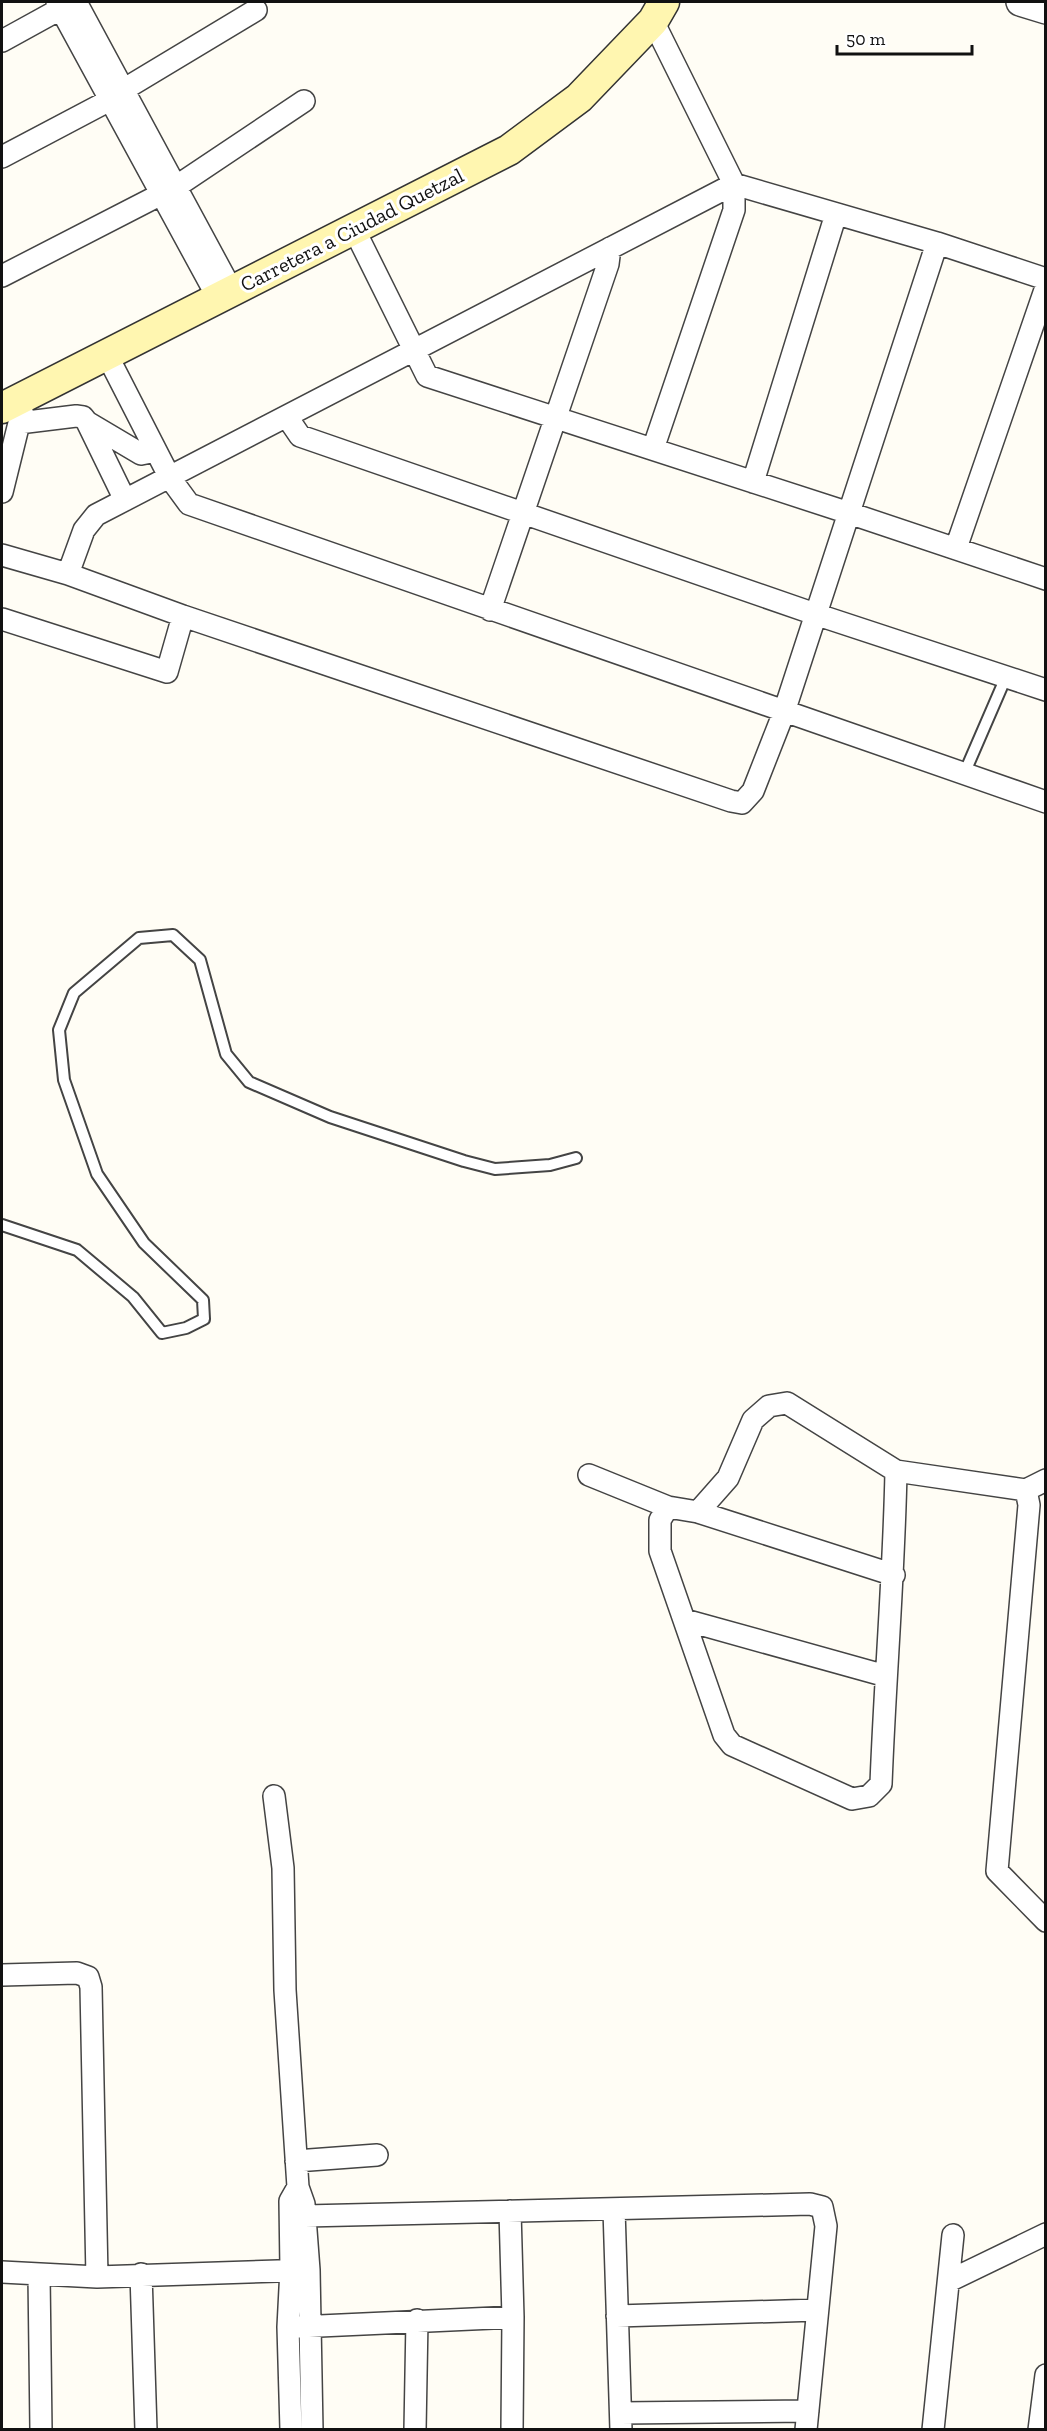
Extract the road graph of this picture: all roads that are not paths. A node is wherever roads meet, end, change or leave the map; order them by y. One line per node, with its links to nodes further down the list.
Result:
1 (67, 4): 4 (street); 5 (street)
2 (256, 10): 5 (street)
3 (658, 11): 8 (street); 11 (main road, Carretera a Ciudad Quetzal)
4 (2, 41)
5 (117, 95): 7 (street); 9 (street)
6 (304, 101): 9 (street)
7 (2, 157)
8 (734, 184): 10 (street); 13 (street); 24 (street)
9 (169, 190): 14 (street); 17 (street)
10 (836, 214): 12 (street); 27 (street)
11 (354, 229): 17 (main road, Carretera a Ciudad Quetzal); 18 (street)
12 (937, 243): 15 (street); 31 (street)
13 (610, 249): 18 (street); 22 (street)
14 (2, 276)
15 (1046, 279)
16 (1046, 286): 32 (street)
17 (225, 295): 19 (main road, Carretera a Ciudad Quetzal)
18 (414, 350): 21 (street); 22 (street)
19 (107, 355): 20 (main road, Carretera a Ciudad Quetzal); 25 (street)
20 (15, 409): 23 (street); 28 (street)
21 (287, 417): 26 (street); 30 (street)
22 (556, 417): 24 (street); 30 (street)
23 (87, 422): 25 (street); 29 (street)
24 (653, 449): 27 (street)
25 (156, 451): 26 (street)
26 (170, 478): 29 (street); 36 (street)
27 (753, 482): 31 (street)
28 (2, 492)
29 (125, 501): 34 (street)
30 (523, 513): 36 (street); 37 (street)
31 (849, 513): 32 (street); 37 (street)
32 (956, 548): 35 (street)
33 (2, 555): 34 (street)
34 (68, 574): 38 (street)
35 (1046, 579)
36 (490, 610): 42 (street)
37 (815, 614): 40 (street); 42 (street)
38 (183, 616): 39 (street); 42 (street)
39 (2, 619)
40 (1006, 677): 41 (street); 43 (lane)
41 (1046, 690)
42 (784, 712): 43 (street)
43 (964, 774): 44 (street)
44 (1046, 802)
45 (576, 1158): 46 (lane)
46 (2, 1225)
47 (897, 1471): 50 (street); 52 (street); 53 (street)
48 (589, 1475): 51 (street)
49 (1046, 1480): 50 (street)
50 (1026, 1490): 57 (street)
51 (668, 1508): 52 (street); 54 (street)
52 (698, 1512): 53 (street)
53 (894, 1575): 55 (street)
54 (685, 1620): 55 (street); 55 (street)
55 (886, 1676)
56 (274, 1796): 60 (street)
57 (1046, 1921)
58 (2, 1975): 71 (street)
59 (377, 2155): 60 (street)
60 (296, 2161): 61 (street)
61 (298, 2187): 64 (street); 67 (street)
62 (614, 2209): 63 (street); 73 (street); 74 (street)
63 (510, 2211): 64 (street); 75 (street)
64 (305, 2216): 67 (street)
65 (1046, 2234): 72 (street)
66 (953, 2235): 72 (street)
67 (300, 2270): 69 (street); 77 (street); 78 (street)
68 (2, 2272): 70 (street)
69 (141, 2274): 71 (street); 83 (street)
70 (39, 2275): 71 (street); 82 (street)
71 (97, 2277)
72 (949, 2280): 88 (street)
73 (817, 2310): 74 (street); 80 (street)
74 (617, 2316): 81 (street)
75 (513, 2317): 76 (street); 87 (street)
76 (417, 2320): 78 (street); 86 (street)
77 (288, 2327): 78 (street); 84 (street)
78 (310, 2327): 85 (street)
79 (1046, 2375): 89 (street)
80 (807, 2420): 81 (street)
81 (621, 2421)
82 (41, 2430)
83 (146, 2430)
84 (291, 2430)
85 (312, 2430)
86 (414, 2430)
87 (512, 2430)
88 (933, 2430)
89 (1040, 2430)

